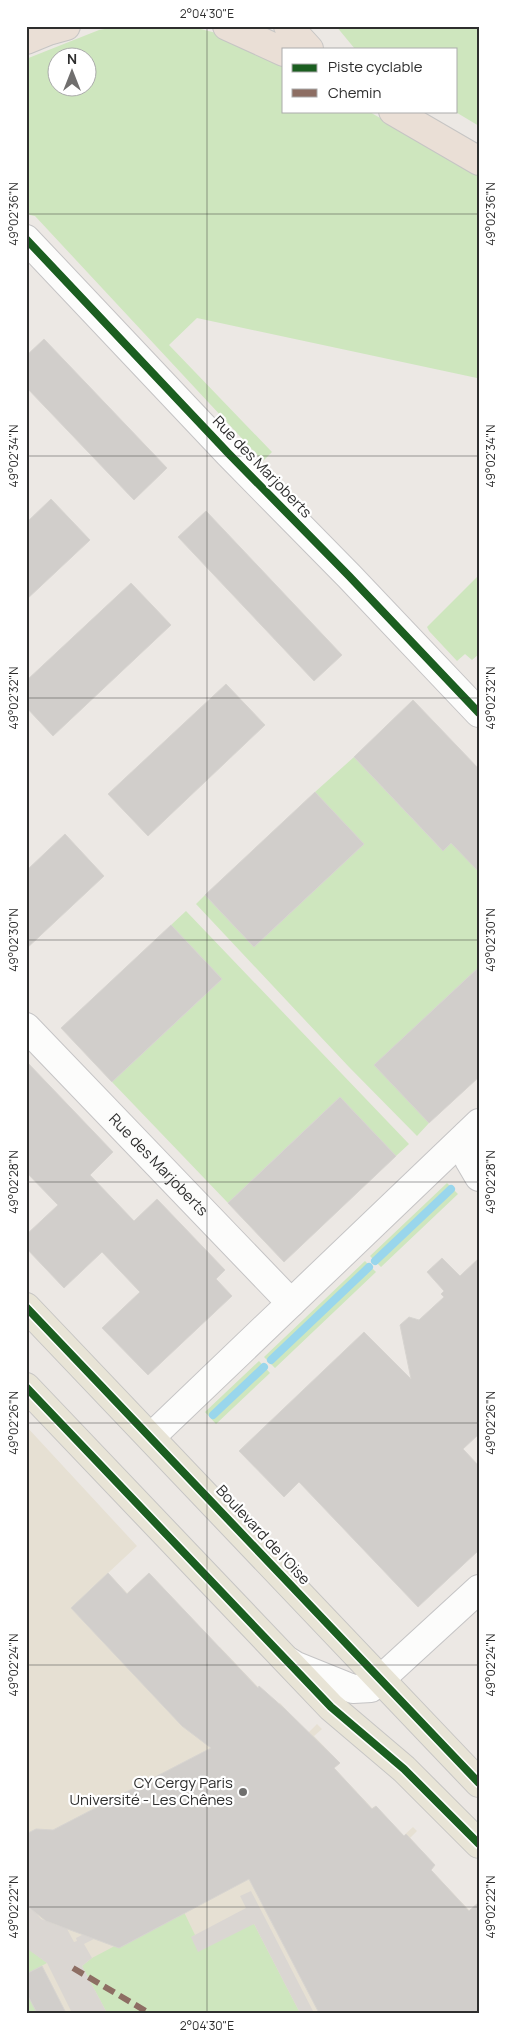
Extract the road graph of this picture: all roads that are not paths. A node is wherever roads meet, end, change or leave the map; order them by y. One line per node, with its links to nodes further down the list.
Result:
1 (66, 26): 4 (highway)
2 (227, 26): 6 (highway)
3 (288, 26): 5 (highway)
4 (26, 40)
5 (308, 48)
6 (282, 51)
7 (395, 112): 8 (highway)
8 (479, 161)
9 (26, 239): 10 (street, Rue des Marjoberts)
10 (479, 713)
11 (26, 1027): 14 (street, Rue des Marjoberts)
12 (473, 1129): 13 (street); 14 (street)
13 (479, 1178)
14 (290, 1303): 17 (street)
15 (26, 1307): 17 (main road, Boulevard de l'Oise)
16 (26, 1388): 19 (main road)
17 (150, 1437): 20 (main road, Boulevard de l'Oise)
18 (479, 1589): 20 (street)
19 (285, 1658): 20 (street); 22 (main road)
20 (381, 1681): 21 (main road, Boulevard de l'Oise)
21 (479, 1783)
22 (479, 1844)

